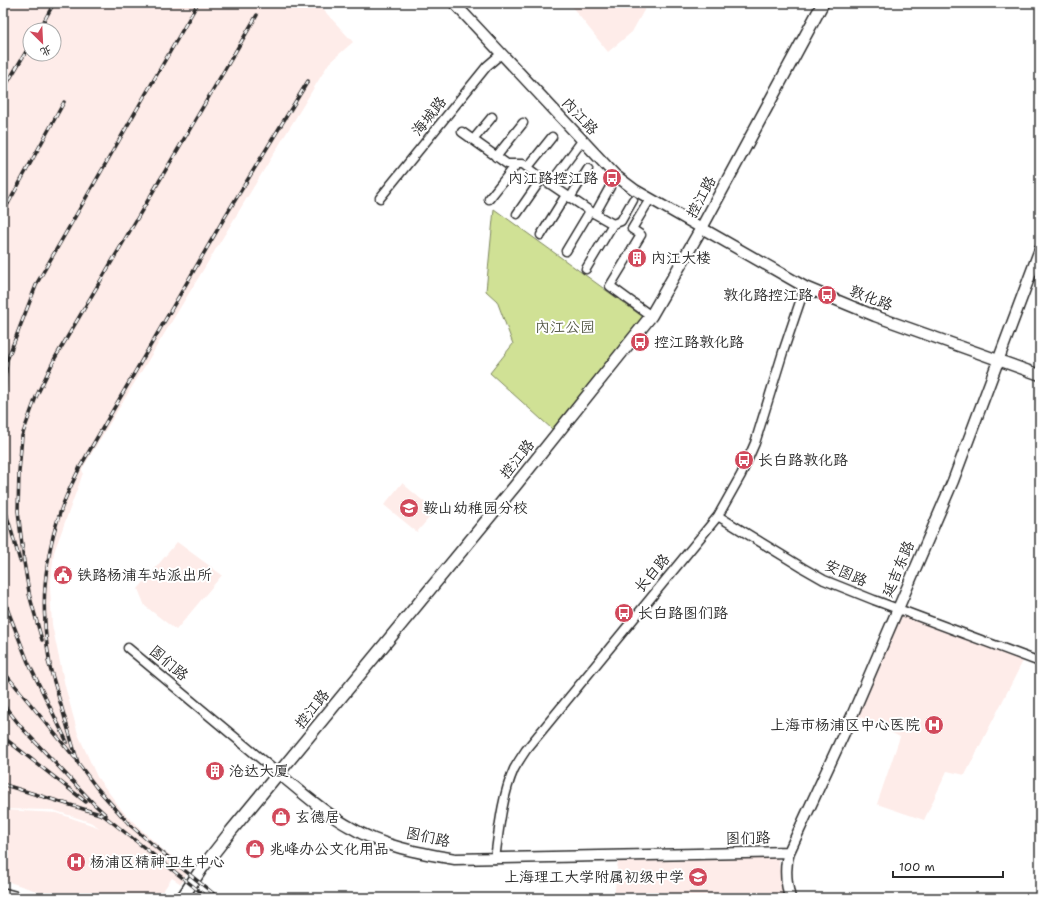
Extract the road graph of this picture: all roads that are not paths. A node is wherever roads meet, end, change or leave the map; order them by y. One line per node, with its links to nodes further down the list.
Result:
1 (454, 3): 3 (street, 内江路)
2 (823, 3): 25 (main road, 控江路)
3 (501, 54): 9 (street, 内江路); 18 (street, 海城路)
4 (492, 117): 8 (street)
5 (523, 123): 10 (street)
6 (462, 132): 8 (street)
7 (552, 137): 12 (street)
8 (473, 140): 10 (street)
9 (582, 141): 15 (street); 20 (street, 内江路)
10 (496, 157): 11 (street)
11 (516, 165): 12 (street); 19 (street)
12 (528, 168): 14 (street)
13 (588, 169): 17 (street)
14 (542, 178): 15 (street); 23 (street)
15 (550, 184): 17 (street)
16 (610, 187): 22 (street)
17 (568, 197): 22 (street); 26 (street)
18 (380, 198)
19 (489, 199)
20 (650, 199): 25 (street, 内江路); 31 (street)
21 (634, 200): 24 (street)
22 (593, 213): 24 (street); 28 (street)
23 (517, 214)
24 (613, 224): 29 (street)
25 (701, 228): 30 (street, 敦化路); 31 (main road, 控江路)
26 (541, 235)
27 (1040, 249): 32 (street, 延吉东路)
28 (566, 251)
29 (586, 269)
30 (805, 288): 32 (street, 敦化路); 34 (street, 长白路)
31 (651, 316): 38 (main road, 控江路)
32 (998, 360): 33 (street, 敦化路); 35 (street, 延吉东路)
33 (1040, 375)
34 (718, 516): 35 (street, 安图路); 40 (street, 长白路)
35 (898, 608): 37 (street, 安图路); 39 (street, 延吉东路)
36 (128, 648): 38 (street, 图们路)
37 (1040, 662)
38 (279, 774): 40 (street, 图们路); 43 (main road, 控江路)
39 (789, 852): 40 (street, 图们路); 44 (street, 延吉东路)
40 (495, 859)
41 (3, 895): 42 (highway)
42 (14, 898)
43 (182, 898)
44 (790, 898)

